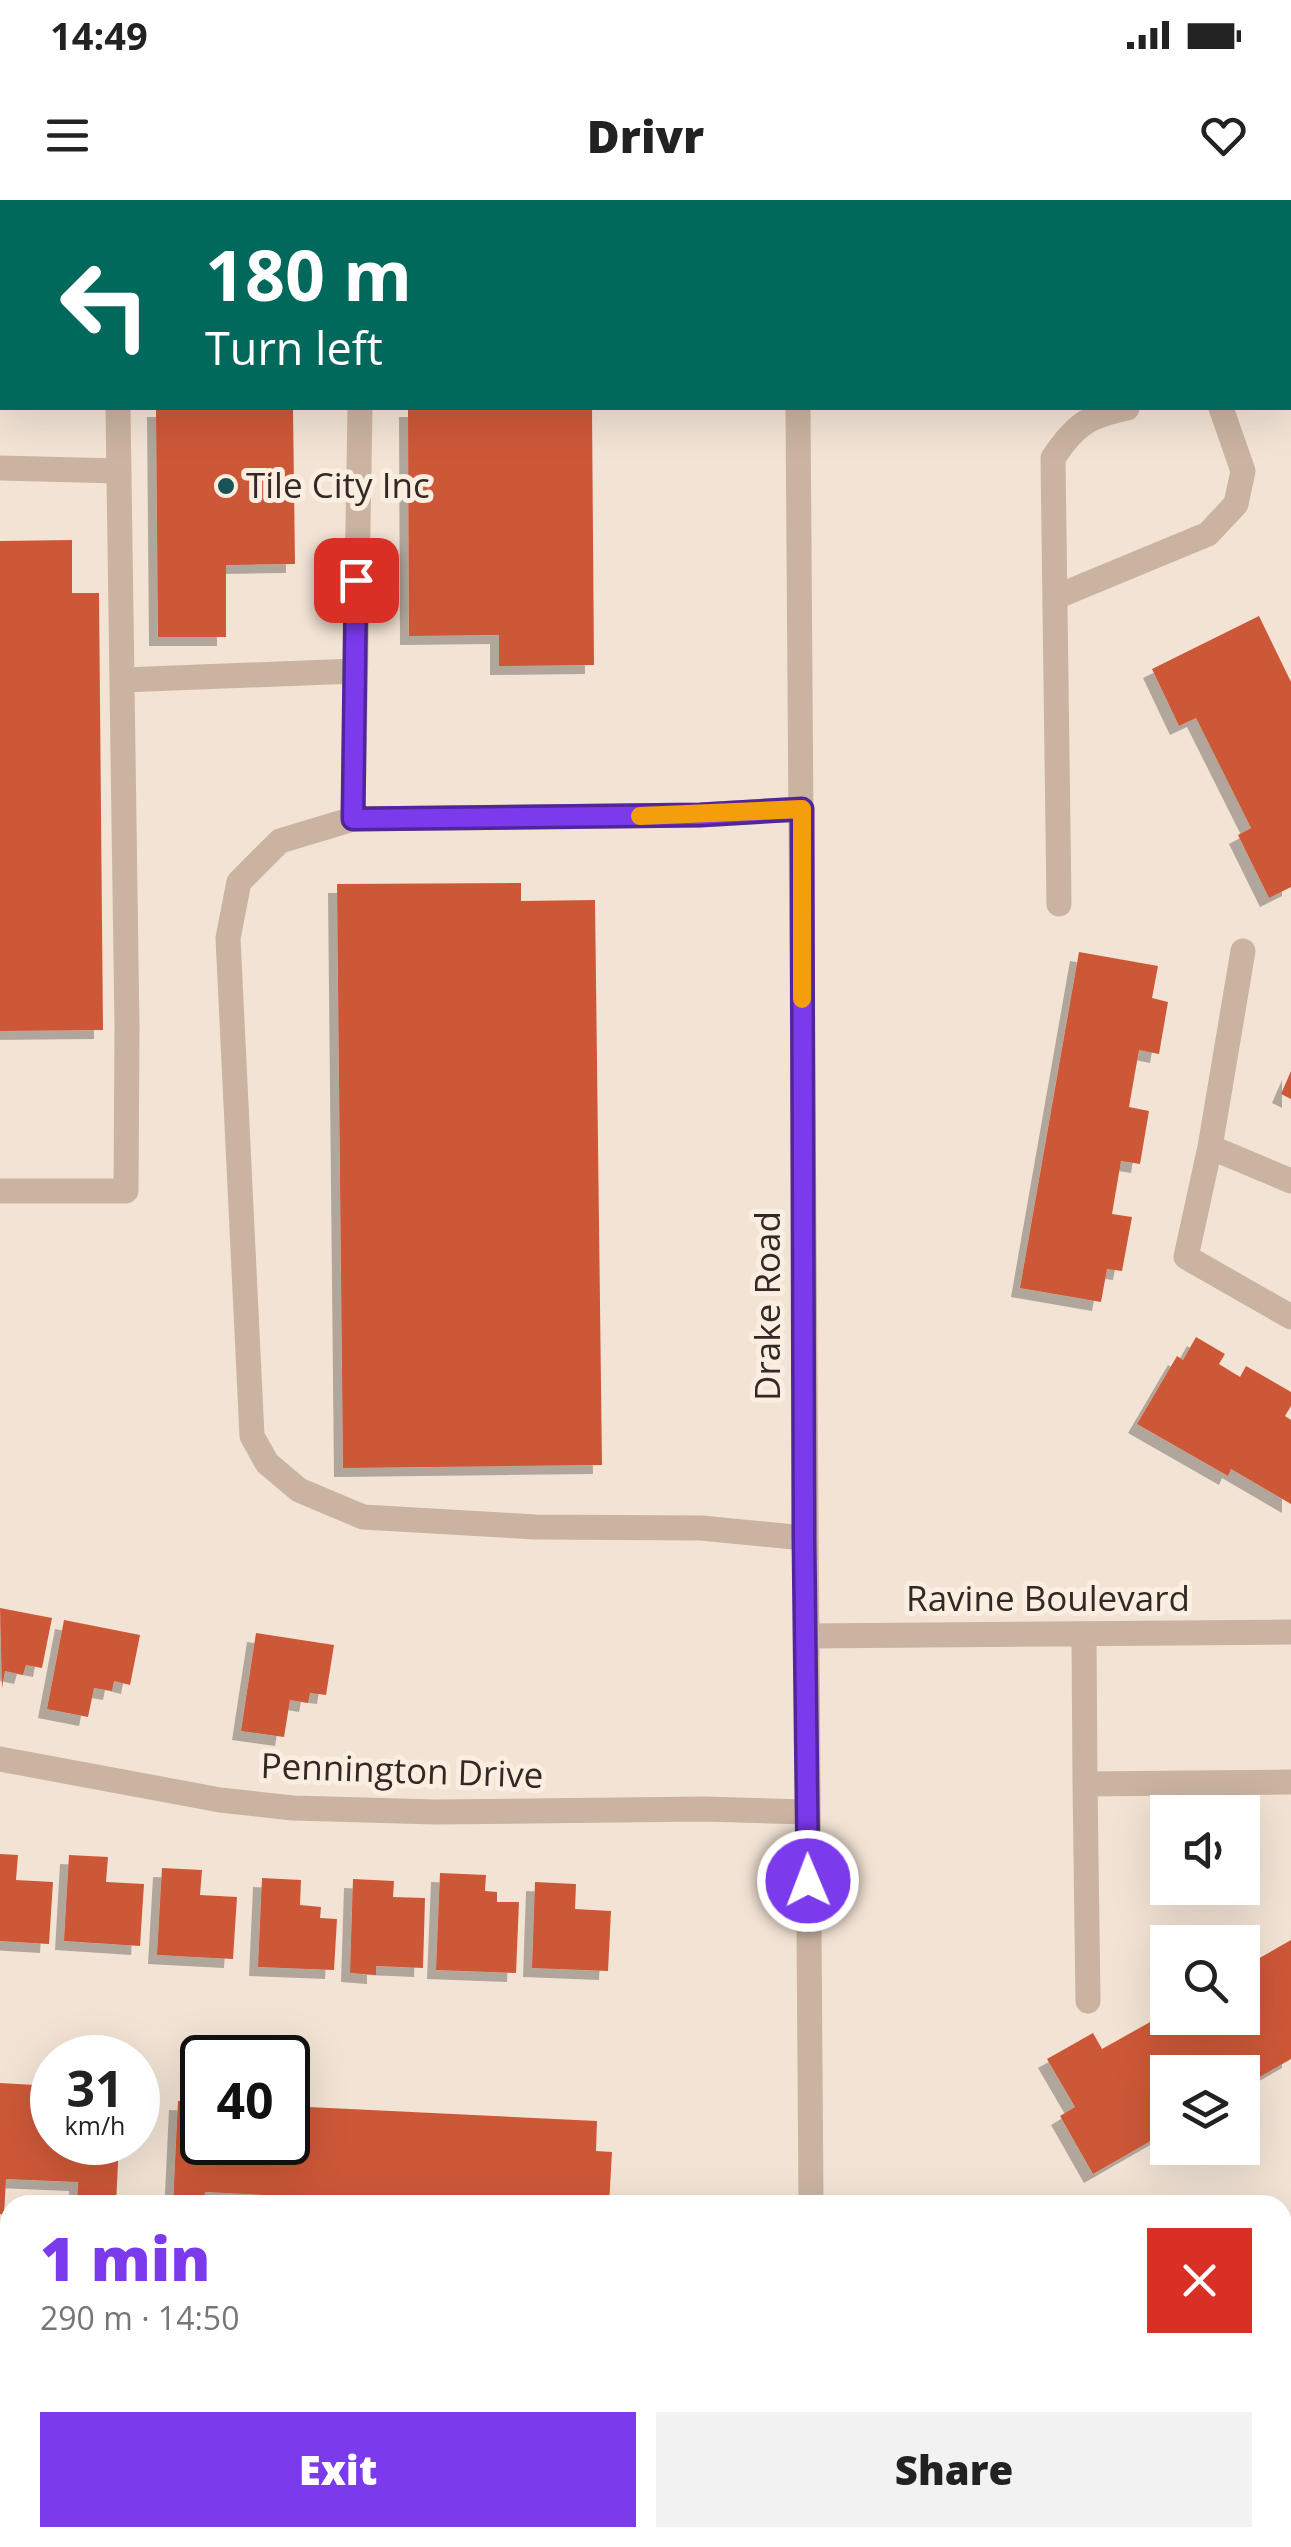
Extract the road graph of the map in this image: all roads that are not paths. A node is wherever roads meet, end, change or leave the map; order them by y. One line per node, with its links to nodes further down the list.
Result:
1 (118, 410): 7 (street)
2 (360, 410): 9 (street)
3 (798, 410): 11 (street, Drake Road)
4 (1118, 410): 8 (street)
5 (1222, 410): 8 (street)
6 (0, 468): 7 (street)
7 (118, 471): 10 (street)
8 (1056, 597): 13 (street)
9 (355, 670): 10 (street); 12 (street)
10 (123, 680): 17 (street)
11 (802, 809): 12 (street); 19 (street, Drake Road)
12 (353, 819): 19 (street)
13 (1059, 904)
14 (1244, 951): 15 (street)
15 (1210, 1147): 16 (street); 18 (street)
16 (1291, 1181)
17 (0, 1190)
18 (1291, 1317)
19 (804, 1538): 21 (street, Drake Road)
20 (1291, 1632): 22 (street, Ravine Boulevard)
21 (806, 1636): 22 (street, Ravine Boulevard); 26 (street, Drake Road)
22 (1084, 1636): 25 (street)
23 (0, 1760): 26 (street, Pennington Drive)
24 (1291, 1782): 25 (street)
25 (1085, 1784): 27 (street)
26 (806, 1812): 28 (street, Drake Road)
27 (1088, 2000)
28 (811, 2195)

